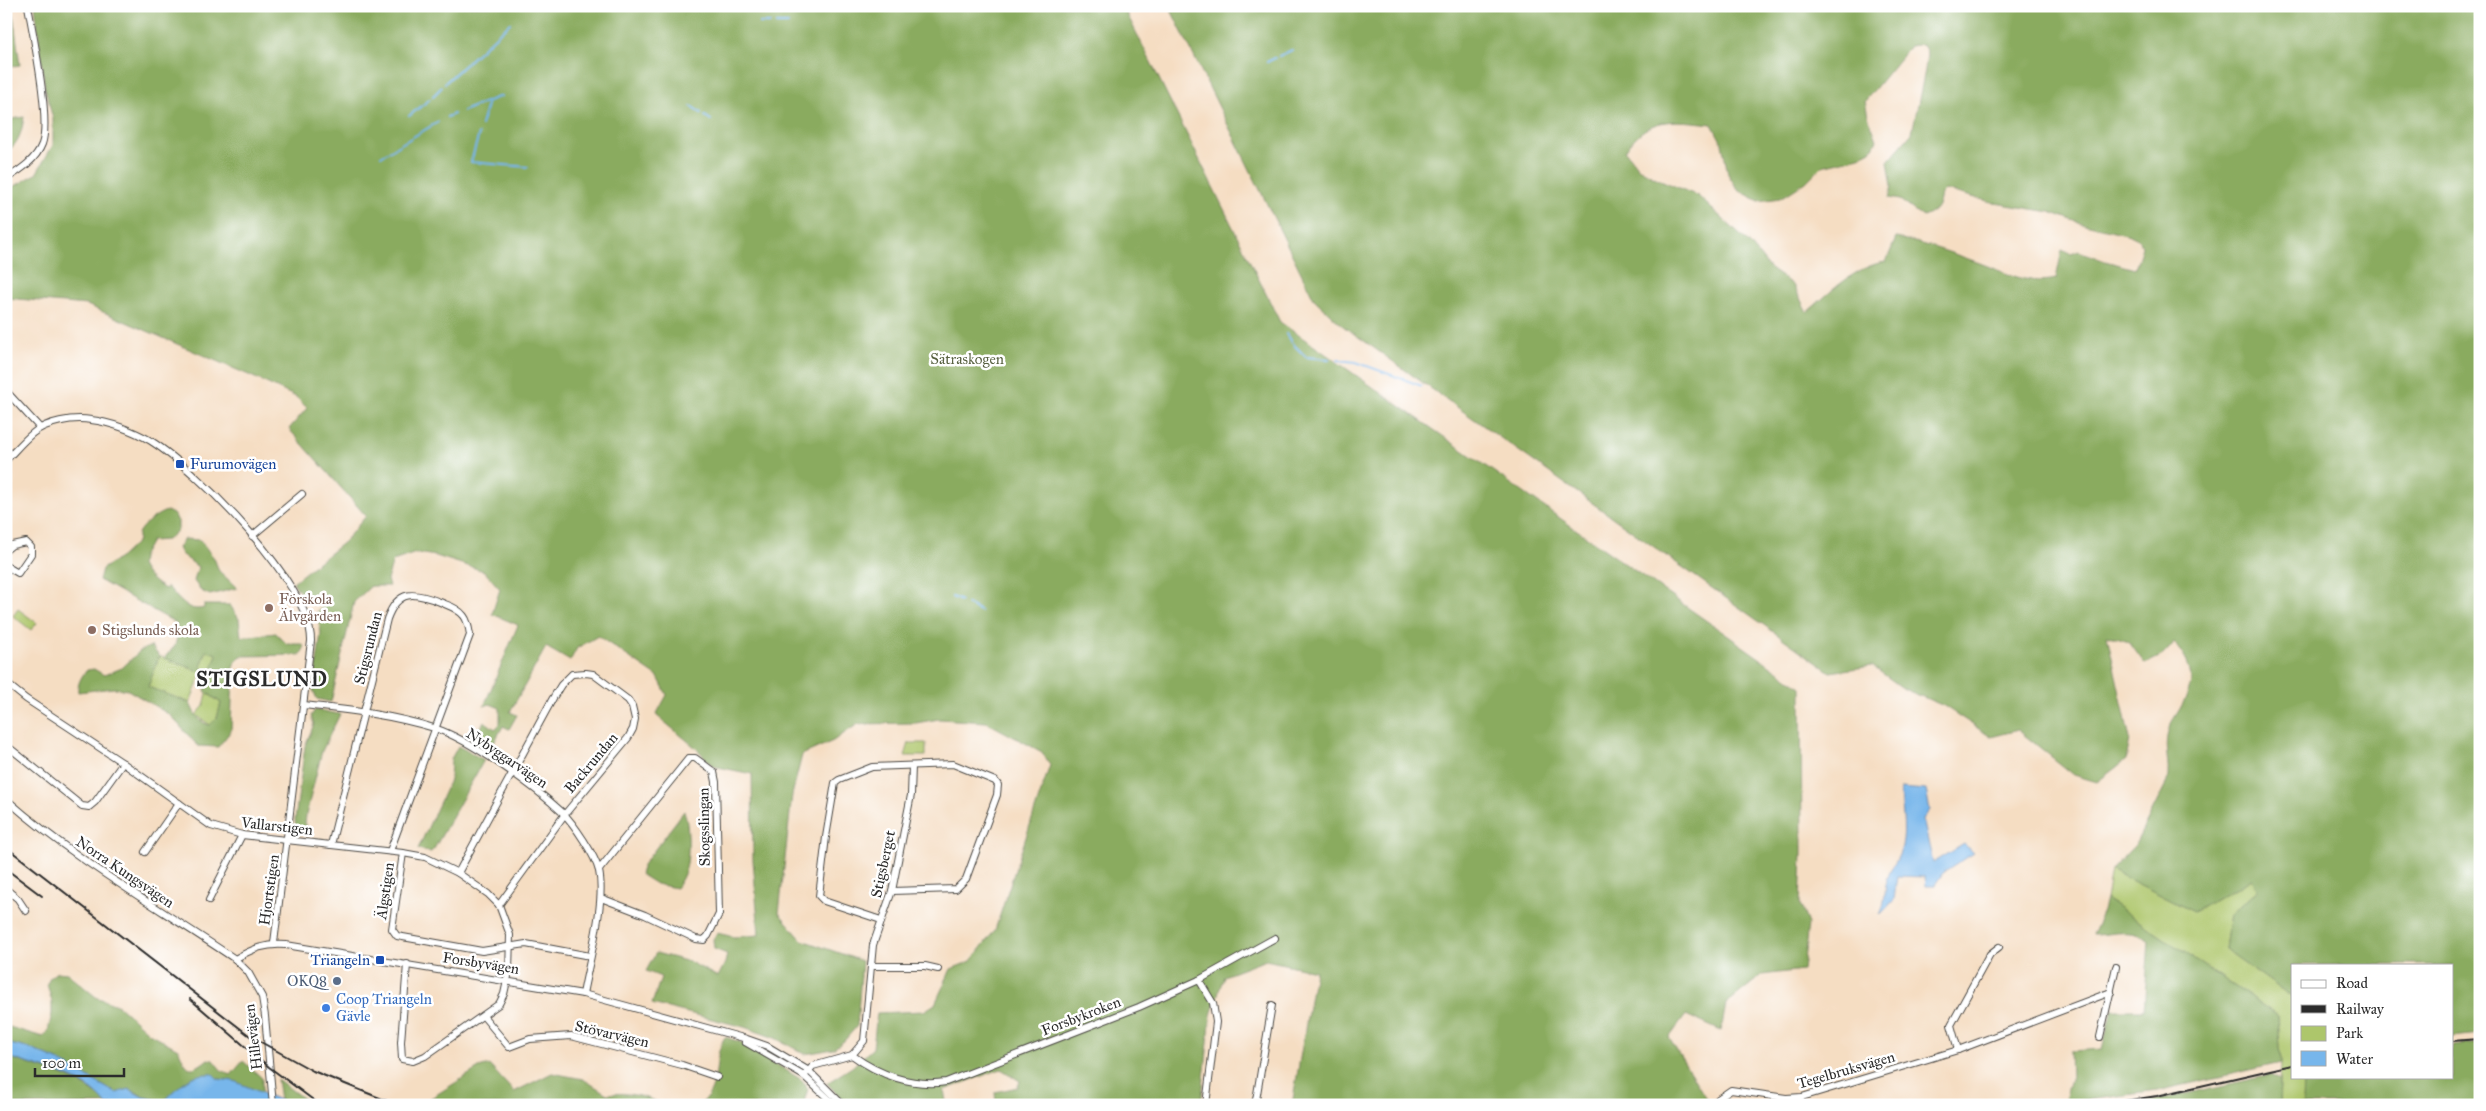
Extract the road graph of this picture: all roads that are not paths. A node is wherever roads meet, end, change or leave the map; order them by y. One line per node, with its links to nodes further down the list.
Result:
1 (28, 6): 2 (street)
2 (6, 179)
3 (6, 392): 4 (street)
4 (40, 428): 5 (street); 7 (street)
5 (6, 460)
6 (302, 494): 7 (street)
7 (252, 536): 11 (street)
8 (6, 550): 9 (street)
9 (6, 566)
10 (6, 683): 15 (street, Vallarstigen)
11 (304, 705): 12 (street, Nybyggarvägen); 22 (street)
12 (366, 711): 13 (street, Nybyggarvägen); 13 (street, Stigsrundan); 23 (street, Stigsrundan)
13 (436, 728): 17 (street, Nybyggarvägen); 24 (street, Stigsrundan)
14 (6, 745): 15 (street)
15 (123, 763): 19 (street, Vallarstigen)
16 (912, 766): 30 (street, Stigsberget); 30 (street); 35 (street)
17 (513, 774): 20 (street, Nybyggarvägen); 20 (street, Backrundan); 28 (street, Backrundan)
18 (6, 799): 41 (street, Norra Kungsvägen)
19 (179, 802): 21 (street, Vallarstigen); 25 (street)
20 (564, 814): 27 (street, Nybyggarvägen); 33 (street, Backrundan)
21 (242, 835): 22 (street, Vallarstigen); 32 (street)
22 (288, 839): 23 (street, Vallarstigen); 37 (street, Hjortstigen)
23 (331, 845): 24 (street, Vallarstigen)
24 (390, 851): 26 (street, Vallarstigen)
25 (145, 852)
26 (403, 853): 28 (street, Vallarstigen); 38 (street, Älgstigen)
27 (599, 870): 31 (street, Nybyggarvägen); 31 (street, Skogsslingan)
28 (458, 873): 33 (street, Vallarstigen)
29 (6, 889): 34 (street)
30 (892, 891): 35 (street, Stigsberget)
31 (601, 898): 40 (street, Nybyggarvägen)
32 (209, 900)
33 (498, 905): 38 (street, Vallarstigen)
34 (26, 911)
35 (882, 920): 43 (street, Stigsberget)
36 (1275, 938): 47 (street, Forsbykroken)
37 (274, 944): 41 (street, Forsbyvägen); 42 (street, Forsbyvägen)
38 (512, 944): 40 (street); 46 (street, Vallarstigen)
39 (1999, 947): 53 (street)
40 (590, 956): 49 (street, Nybyggarvägen)
41 (235, 959): 58 (street, Hillevägen)
42 (407, 964): 46 (street, Forsbyvägen); 51 (street, Vallarstigen)
43 (872, 966): 45 (street); 54 (street, Stigsberget)
44 (2116, 967): 48 (street)
45 (938, 970)
46 (507, 980): 49 (street, Forsbyvägen); 51 (street, Vallarstigen)
47 (1199, 980): 54 (street, Forsbykroken); 57 (street)
48 (2111, 992): 52 (street); 53 (street, Tegelbruksvägen)
49 (584, 994): 55 (street, Forsbyvägen)
50 (1272, 1005): 62 (street)
51 (484, 1017): 56 (street, Stövarvägen)
52 (2100, 1037)
53 (1958, 1050): 63 (street, Tegelbruksvägen)
54 (852, 1055): 55 (street)
55 (806, 1073): 59 (street, Forsbyvägen); 60 (street, Forsbyvägen)
56 (717, 1077)
57 (1206, 1104): 61 (street)
58 (273, 1105)
59 (835, 1105)
60 (843, 1105)
61 (1214, 1105)
62 (1252, 1105)
63 (1716, 1105)

